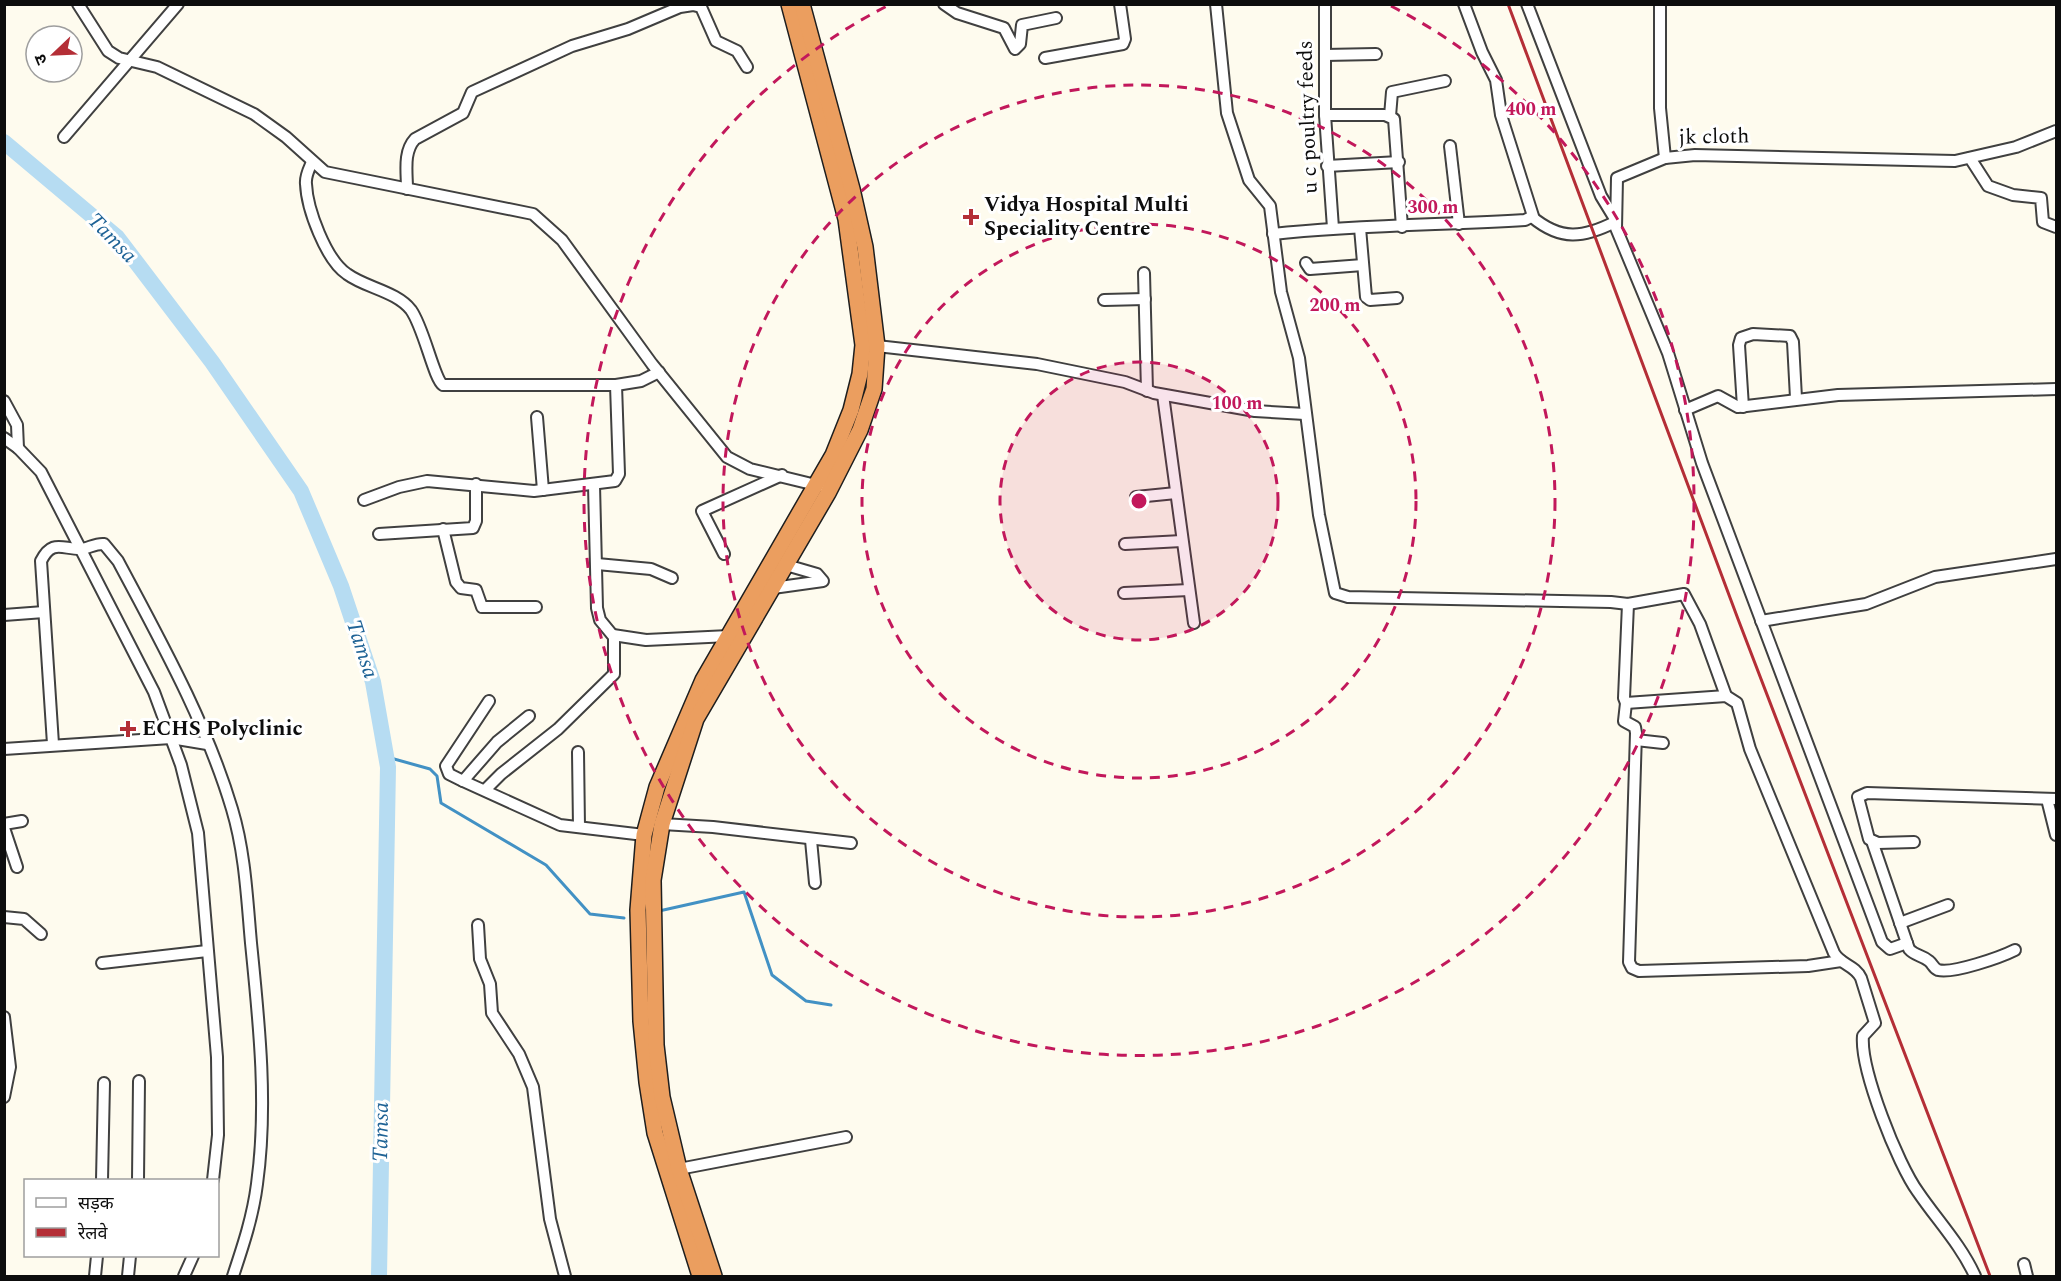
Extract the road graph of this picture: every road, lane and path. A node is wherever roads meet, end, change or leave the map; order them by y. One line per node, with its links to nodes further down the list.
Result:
1 (78, 4): 16 (street)
2 (178, 4): 16 (street)
3 (789, 4): 61 (highway)
4 (802, 4): 44 (highway)
5 (944, 4): 12 (street)
6 (1120, 4): 15 (street)
7 (1216, 4): 37 (street)
8 (1325, 4): 14 (street, u c poultry feeds)
9 (1464, 4): 30 (street)
10 (1527, 4): 31 (street)
11 (1659, 4): 24 (street)
12 (1056, 18)
13 (1376, 54): 14 (street)
14 (1325, 55): 19 (street, u c poultry feeds)
15 (1045, 58)
16 (130, 60): 22 (street); 26 (street)
17 (747, 67): 29 (street)
18 (1445, 81): 20 (street)
19 (1325, 115): 20 (street); 28 (street, u c poultry feeds)
20 (1390, 116): 27 (street)
21 (2056, 131): 25 (street, jk cloth)
22 (64, 137)
23 (1450, 146): 32 (street)
24 (1665, 158): 25 (street, jk cloth); 31 (street, jk cloth)
25 (1970, 158): 33 (street)
26 (312, 162): 29 (street); 46 (street)
27 (1398, 162): 28 (street); 34 (street)
28 (1327, 166): 35 (street, u c poultry feeds)
29 (407, 189): 45 (street)
30 (1532, 218): 31 (street); 32 (street)
31 (1615, 220): 53 (street, jk cloth)
32 (1459, 224): 34 (street)
33 (2056, 226)
34 (1402, 227): 36 (street)
35 (1333, 228): 36 (street); 37 (street)
36 (1360, 228): 39 (street)
37 (1273, 234): 54 (street)
38 (1306, 263): 39 (street)
39 (1363, 265): 41 (street)
40 (1144, 273): 42 (street)
41 (1397, 298)
42 (1145, 299): 43 (street); 48 (street)
43 (1104, 300)
44 (877, 346): 48 (street); 61 (highway)
45 (659, 372): 46 (street); 58 (street)
46 (616, 385): 60 (street)
47 (2056, 389): 50 (street)
48 (1147, 391): 49 (street)
49 (1163, 395): 54 (street); 63 (street)
50 (1796, 398): 52 (street); 52 (street)
51 (4, 401): 57 (street)
52 (1743, 407): 53 (street)
53 (1685, 410): 83 (street, jk cloth)
54 (1305, 414): 79 (street)
55 (537, 417): 62 (street)
56 (4, 438): 57 (street)
57 (18, 448): 70 (street)
58 (782, 475): 61 (street); 71 (street)
59 (476, 484): 62 (street); 65 (street); 66 (street)
60 (594, 485): 62 (street); 73 (street)
61 (823, 487): 74 (highway); 86 (highway)
62 (543, 490)
63 (1176, 493): 64 (street); 68 (street)
64 (1136, 496)
65 (364, 500)
66 (443, 529): 67 (street); 80 (street)
67 (379, 534)
68 (1182, 541): 69 (street); 77 (street)
69 (1125, 544)
70 (81, 549): 81 (street); 91 (street); 95 (street)
71 (724, 555)
72 (2056, 559): 83 (street)
73 (597, 564): 75 (street); 85 (street)
74 (786, 565): 76 (highway); 76 (street)
75 (672, 578)
76 (773, 588): 102 (highway)
77 (1190, 590): 78 (street); 84 (street)
78 (1124, 593)
79 (1628, 604): 87 (street); 89 (street)
80 (536, 607)
81 (44, 612): 82 (street); 94 (street)
82 (4, 615)
83 (1761, 621): 118 (street, jk cloth)
84 (1194, 623)
85 (613, 635): 86 (street); 99 (street)
86 (729, 636): 105 (highway)
87 (1726, 696): 89 (street); 121 (street)
88 (489, 701): 98 (street)
89 (1626, 703): 92 (street)
90 (529, 716): 98 (street)
91 (171, 738): 94 (street); 95 (street); 120 (street)
92 (1636, 740): 93 (street); 121 (street)
93 (1664, 742)
94 (53, 744): 96 (street)
95 (207, 744): 140 (street)
96 (4, 749)
97 (578, 752): 104 (street)
98 (463, 781): 99 (street)
99 (485, 790): 104 (street)
100 (2052, 799): 106 (street); 108 (street)
101 (22, 821): 103 (street)
102 (662, 824): 107 (street); 129 (highway)
103 (4, 826): 111 (street)
104 (579, 827): 105 (street)
105 (644, 835): 142 (highway)
106 (2056, 835)
107 (811, 840): 110 (street); 112 (street)
108 (1872, 841): 109 (street); 115 (street)
109 (1914, 842)
110 (851, 843)
111 (18, 867)
112 (815, 883)
113 (1948, 905): 115 (street)
114 (4, 917): 117 (street)
115 (1900, 923): 118 (street)
116 (478, 925): 141 (street)
117 (41, 934)
118 (1907, 943): 119 (street)
119 (2015, 950)
120 (207, 951): 122 (street); 132 (street)
121 (1841, 962): 144 (street)
122 (102, 963)
123 (4, 1017): 124 (street)
124 (7, 1066): 127 (street)
125 (139, 1081): 131 (street)
126 (104, 1083): 130 (street)
127 (4, 1096)
128 (846, 1137): 129 (street)
129 (679, 1169): 143 (highway)
130 (102, 1179)
131 (138, 1179)
132 (213, 1179)
133 (97, 1257): 137 (street)
134 (130, 1257): 138 (street)
135 (193, 1257): 139 (street)
136 (2024, 1264): 145 (street)
137 (95, 1276)
138 (128, 1276)
139 (184, 1276)
140 (233, 1276)
141 (565, 1276)
142 (700, 1276)
143 (714, 1276)
144 (1975, 1276)
145 (2027, 1276)

